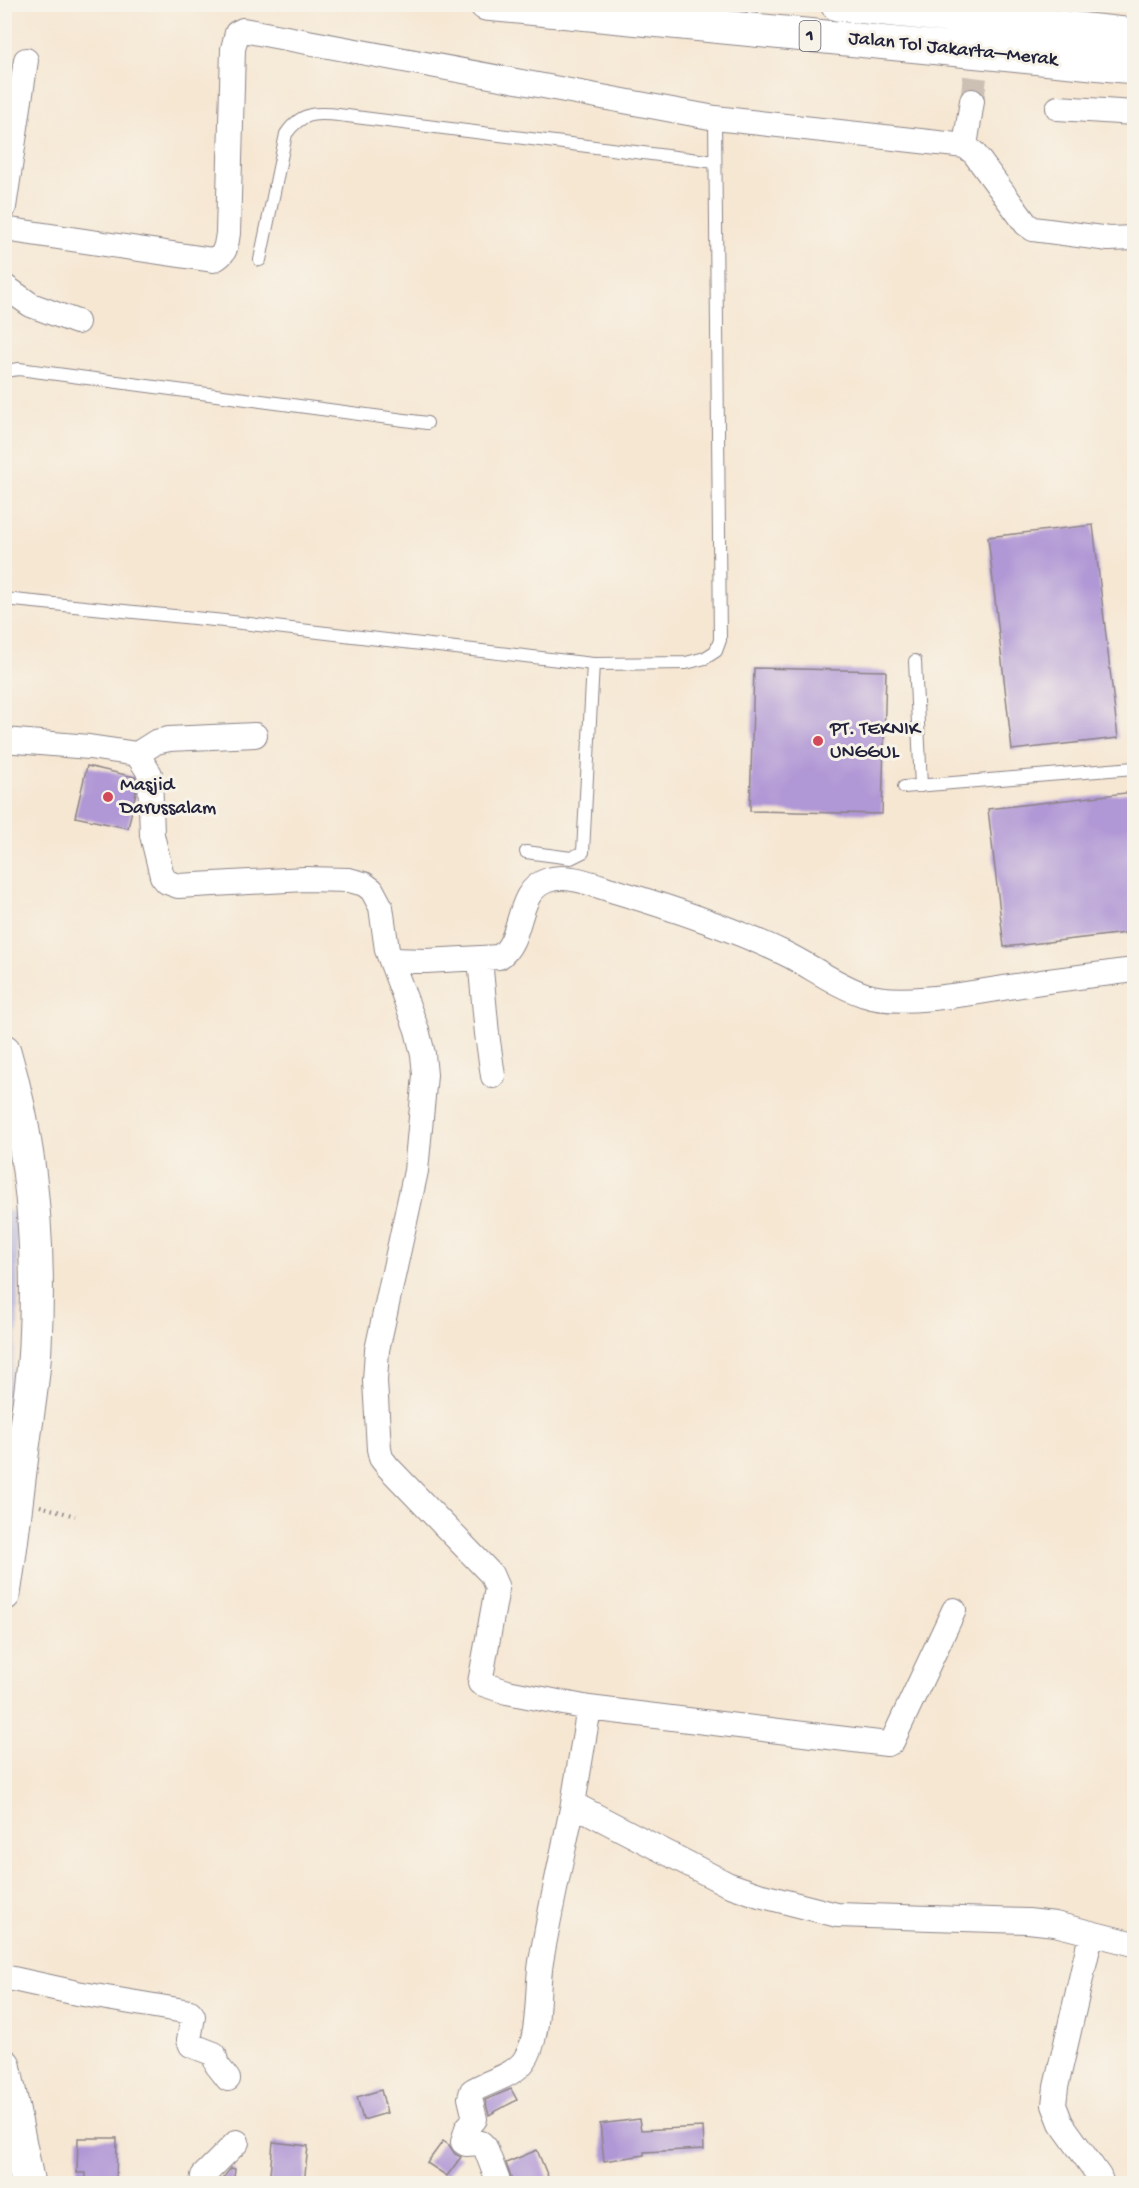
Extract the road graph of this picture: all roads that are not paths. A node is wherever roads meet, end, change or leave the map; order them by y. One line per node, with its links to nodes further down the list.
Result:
1 (486, 4): 5 (main road, Jalan Tol Jakarta–Merak / 1)
2 (837, 4): 3 (main road, Jalan Tol Jakarta–Merak / 1)
3 (1134, 35)
4 (26, 60): 12 (street)
5 (1134, 67)
6 (972, 101): 10 (street)
7 (1058, 108): 8 (street)
8 (1134, 113)
9 (715, 118): 10 (street); 11 (lane); 13 (street)
10 (965, 146): 14 (street)
11 (715, 162): 15 (lane); 22 (lane)
12 (4, 207)
13 (4, 229)
14 (1134, 238)
15 (260, 260)
16 (4, 286): 17 (street)
17 (77, 322)
18 (4, 371): 19 (lane)
19 (427, 423)
20 (4, 599): 22 (lane)
21 (915, 661): 27 (lane)
22 (593, 664): 29 (lane)
23 (255, 735): 25 (street)
24 (4, 740): 25 (street)
25 (137, 754): 31 (street)
26 (1134, 768): 27 (lane)
27 (921, 786): 28 (lane)
28 (904, 787)
29 (525, 852)
30 (480, 958): 31 (street); 32 (street); 34 (street)
31 (391, 960): 38 (street)
32 (1134, 970)
33 (4, 1051): 35 (main road)
34 (494, 1076)
35 (9, 1534): 36 (main road)
36 (4, 1594)
37 (954, 1610): 38 (street)
38 (589, 1708): 39 (street)
39 (573, 1804): 40 (street); 48 (street)
40 (1091, 1935): 41 (street); 49 (street)
41 (1134, 1944)
42 (4, 1977): 44 (street)
43 (4, 2065): 46 (main road)
44 (228, 2079)
45 (237, 2142): 47 (street)
46 (18, 2166)
47 (202, 2184)
48 (499, 2184)
49 (1102, 2184)

